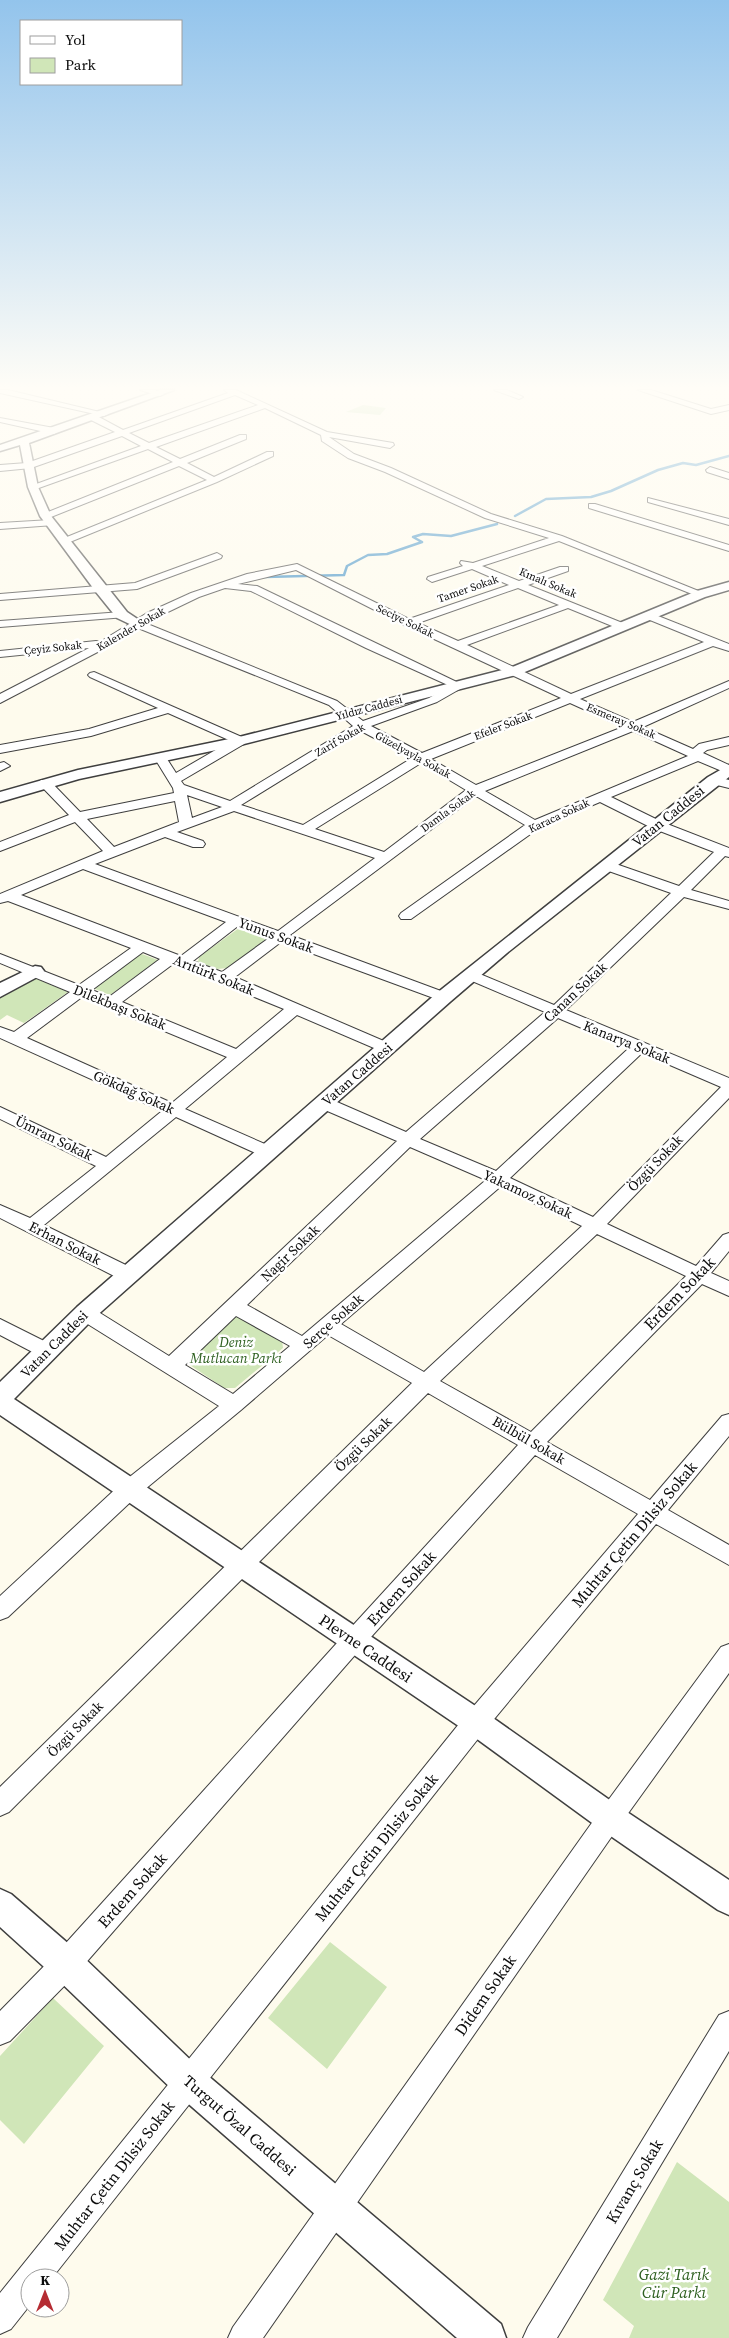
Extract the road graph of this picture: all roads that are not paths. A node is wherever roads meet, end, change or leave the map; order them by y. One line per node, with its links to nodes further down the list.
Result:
1 (39, 499): 7 (street)
2 (96, 499): 7 (street)
3 (167, 499): 13 (street)
4 (451, 499): 11 (street)
5 (651, 500): 8 (street)
6 (592, 506): 12 (street)
7 (49, 519): 9 (street); 13 (street)
8 (729, 522)
9 (0, 526)
10 (721, 531): 12 (street)
11 (559, 538): 16 (street); 24 (street)
12 (701, 540): 14 (street)
13 (65, 541): 23 (street)
14 (729, 548)
15 (217, 556): 23 (street)
16 (469, 564): 19 (street); 20 (street, Kınalı Sokak)
17 (297, 567): 21 (street, Kalender Sokak); 29 (street, Seciye Sokak)
18 (564, 569): 20 (street, Tamer Sokak)
19 (432, 580)
20 (521, 585): 26 (street, Kınalı Sokak); 29 (street, Tamer Sokak)
21 (225, 586): 31 (street, Kalender Sokak); 41 (street)
22 (729, 586): 24 (street, Yıldız Caddesi)
23 (100, 589): 25 (street); 27 (street)
24 (701, 594): 28 (street, Yıldız Caddesi)
25 (0, 597)
26 (568, 605): 32 (street, Kınalı Sokak); 35 (street)
27 (122, 614): 30 (street); 31 (street)
28 (649, 616): 32 (street, Yıldız Caddesi); 34 (street)
29 (408, 623): 35 (street, Seciye Sokak)
30 (0, 624)
31 (138, 624): 33 (street, Kalender Sokak); 45 (street, Güzelyayla Sokak)
32 (621, 626): 38 (street, Yıldız Caddesi)
33 (107, 642): 37 (street, Çeyiz Sokak); 42 (street, Kalender Sokak)
34 (713, 642): 36 (street); 43 (street, Efeler Sokak)
35 (458, 646): 38 (street, Seciye Sokak)
36 (729, 648)
37 (0, 654)
38 (514, 671): 41 (street, Yıldız Caddesi); 43 (street, Esmeray Sokak)
39 (94, 674): 44 (street)
40 (729, 684): 47 (street, Damla Sokak)
41 (459, 686): 45 (street, Yıldız Caddesi); 46 (street, Zarif Sokak)
42 (0, 699)
43 (571, 699): 47 (street, Esmeray Sokak); 52 (street, Efeler Sokak)
44 (169, 709): 48 (street); 50 (street)
45 (346, 714): 46 (street, Güzelyayla Sokak); 48 (street, Yıldız Caddesi)
46 (361, 726): 52 (street, Güzelyayla Sokak); 60 (street, Zarif Sokak)
47 (636, 726): 51 (street, Esmeray Sokak); 57 (street, Damla Sokak)
48 (240, 741): 55 (street, Yıldız Caddesi); 56 (street)
49 (729, 741): 51 (street, Karaca Sokak)
50 (0, 749)
51 (697, 755): 54 (street, Esmeray Sokak); 58 (street, Karaca Sokak)
52 (421, 758): 57 (street, Güzelyayla Sokak); 65 (street, Efeler Sokak)
53 (163, 762): 56 (street)
54 (725, 776): 64 (street, Vatan Caddesi)
55 (44, 783): 59 (street, Yıldız Caddesi); 61 (street)
56 (178, 788): 60 (street); 61 (street); 62 (street)
57 (475, 790): 63 (street, Güzelyayla Sokak); 71 (street, Damla Sokak)
58 (600, 797): 63 (street, Karaca Sokak); 64 (street)
59 (0, 798)
60 (231, 808): 62 (street, Zarif Sokak); 65 (street)
61 (76, 816): 68 (street); 69 (street)
62 (186, 823): 66 (street, Zarif Sokak)
63 (534, 825): 77 (street, Karaca Sokak)
64 (657, 825): 70 (street); 73 (street, Vatan Caddesi)
65 (304, 830): 71 (street)
66 (163, 832): 67 (street); 69 (street, Zarif Sokak)
67 (198, 844)
68 (0, 847)
69 (112, 852): 72 (street, Zarif Sokak)
70 (726, 852): 74 (street, Canan Sokak)
71 (385, 857): 79 (street, Damla Sokak)
72 (85, 865): 75 (street, Zarif Sokak); 78 (street, Yunus Sokak)
73 (608, 866): 74 (street); 84 (street, Vatan Caddesi)
74 (681, 892): 76 (street); 91 (street, Canan Sokak)
75 (4, 897): 80 (street, Arıtürk Sokak)
76 (729, 905)
77 (406, 916)
78 (236, 921): 79 (street, Yunus Sokak); 82 (street)
79 (280, 936): 85 (street, Damla Sokak); 88 (street, Yunus Sokak)
80 (141, 947): 82 (street, Arıtürk Sokak); 86 (street)
81 (0, 958): 83 (street, Dilekbaşı Sokak)
82 (177, 960): 85 (street, Arıtürk Sokak); 89 (street)
83 (34, 971): 86 (street, Dilekbaşı Sokak); 87 (street)
84 (470, 975): 88 (street, Vatan Caddesi); 91 (street, Kanarya Sokak)
85 (224, 978): 90 (street, Arıtürk Sokak)
86 (81, 990): 89 (street, Dilekbaşı Sokak); 92 (street)
87 (0, 991)
88 (444, 998): 94 (street, Vatan Caddesi)
89 (110, 1003): 95 (street, Dilekbaşı Sokak)
90 (294, 1009): 94 (street, Arıtürk Sokak); 95 (street)
91 (554, 1012): 93 (street, Kanarya Sokak); 100 (street, Canan Sokak)
92 (7, 1035): 98 (street, Gökdağ Sokak)
93 (639, 1047): 96 (street, Kanarya Sokak); 103 (street, Serçe Sokak)
94 (387, 1048): 97 (street, Vatan Caddesi)
95 (239, 1056): 98 (street)
96 (729, 1086): 105 (street, Özgü Sokak)
97 (324, 1103): 100 (street, Yakamoz Sokak); 101 (street, Vatan Caddesi)
98 (174, 1110): 101 (street, Gökdağ Sokak); 102 (street)
99 (0, 1112): 102 (street, Ümran Sokak)
100 (408, 1140): 103 (street, Yakamoz Sokak); 111 (street, Nagir Sokak)
101 (268, 1152): 108 (street, Vatan Caddesi)
102 (108, 1165): 106 (street)
103 (498, 1179): 105 (street, Yakamoz Sokak); 114 (street, Serçe Sokak)
104 (0, 1211): 106 (street, Erhan Sokak)
105 (595, 1225): 109 (street, Yakamoz Sokak); 118 (street, Özgü Sokak)
106 (32, 1226): 108 (street, Erhan Sokak)
107 (729, 1240): 109 (street, Erdem Sokak)
108 (129, 1275): 112 (street, Vatan Caddesi)
109 (699, 1275): 110 (street, Yakamoz Sokak); 123 (street, Erdem Sokak)
110 (729, 1290)
111 (234, 1306): 115 (street); 117 (street, Nagir Sokak)
112 (85, 1313): 116 (street, Vatan Caddesi); 117 (street)
113 (0, 1326): 116 (street)
114 (328, 1326): 115 (street, Serçe Sokak); 118 (street, Bülbül Sokak)
115 (305, 1346): 121 (street, Serçe Sokak)
116 (47, 1351): 119 (street, Vatan Caddesi)
117 (171, 1366): 121 (street)
118 (426, 1382): 123 (street, Bülbül Sokak); 127 (street, Özgü Sokak)
119 (0, 1397)
120 (0, 1402): 124 (street, Plevne Caddesi)
121 (234, 1405): 124 (street, Serçe Sokak)
122 (729, 1422): 125 (street, Muhtar Çetin Dilsiz Sokak)
123 (534, 1443): 125 (street, Bülbül Sokak); 129 (street, Erdem Sokak)
124 (130, 1489): 127 (street, Plevne Caddesi); 128 (street, Serçe Sokak)
125 (654, 1511): 126 (street, Bülbül Sokak); 131 (street, Muhtar Çetin Dilsiz Sokak)
126 (729, 1556)
127 (240, 1564): 129 (street, Plevne Caddesi); 132 (street, Özgü Sokak)
128 (0, 1610)
129 (354, 1640): 131 (street, Plevne Caddesi); 136 (street, Erdem Sokak)
130 (729, 1654): 133 (street, Didem Sokak)
131 (476, 1722): 133 (street, Plevne Caddesi); 139 (street, Muhtar Çetin Dilsiz Sokak)
132 (0, 1804)
133 (610, 1818): 134 (street, Plevne Caddesi); 140 (street, Didem Sokak)
134 (729, 1899)
135 (0, 1905): 136 (street, Turgut Özal Caddesi)
136 (66, 1964): 138 (street, Erdem Sokak); 139 (street, Turgut Özal Caddesi)
137 (729, 2025): 146 (street, Kıvanç Sokak)
138 (0, 2031)
139 (188, 2081): 140 (street, Turgut Özal Caddesi); 141 (street, Muhtar Çetin Dilsiz Sokak)
140 (336, 2208): 144 (street, Didem Sokak); 145 (street, Turgut Özal Caddesi)
141 (40, 2268)
142 (20, 2293): 143 (street, Muhtar Çetin Dilsiz Sokak)
143 (0, 2318)
144 (244, 2338)
145 (488, 2338)
146 (539, 2338)

